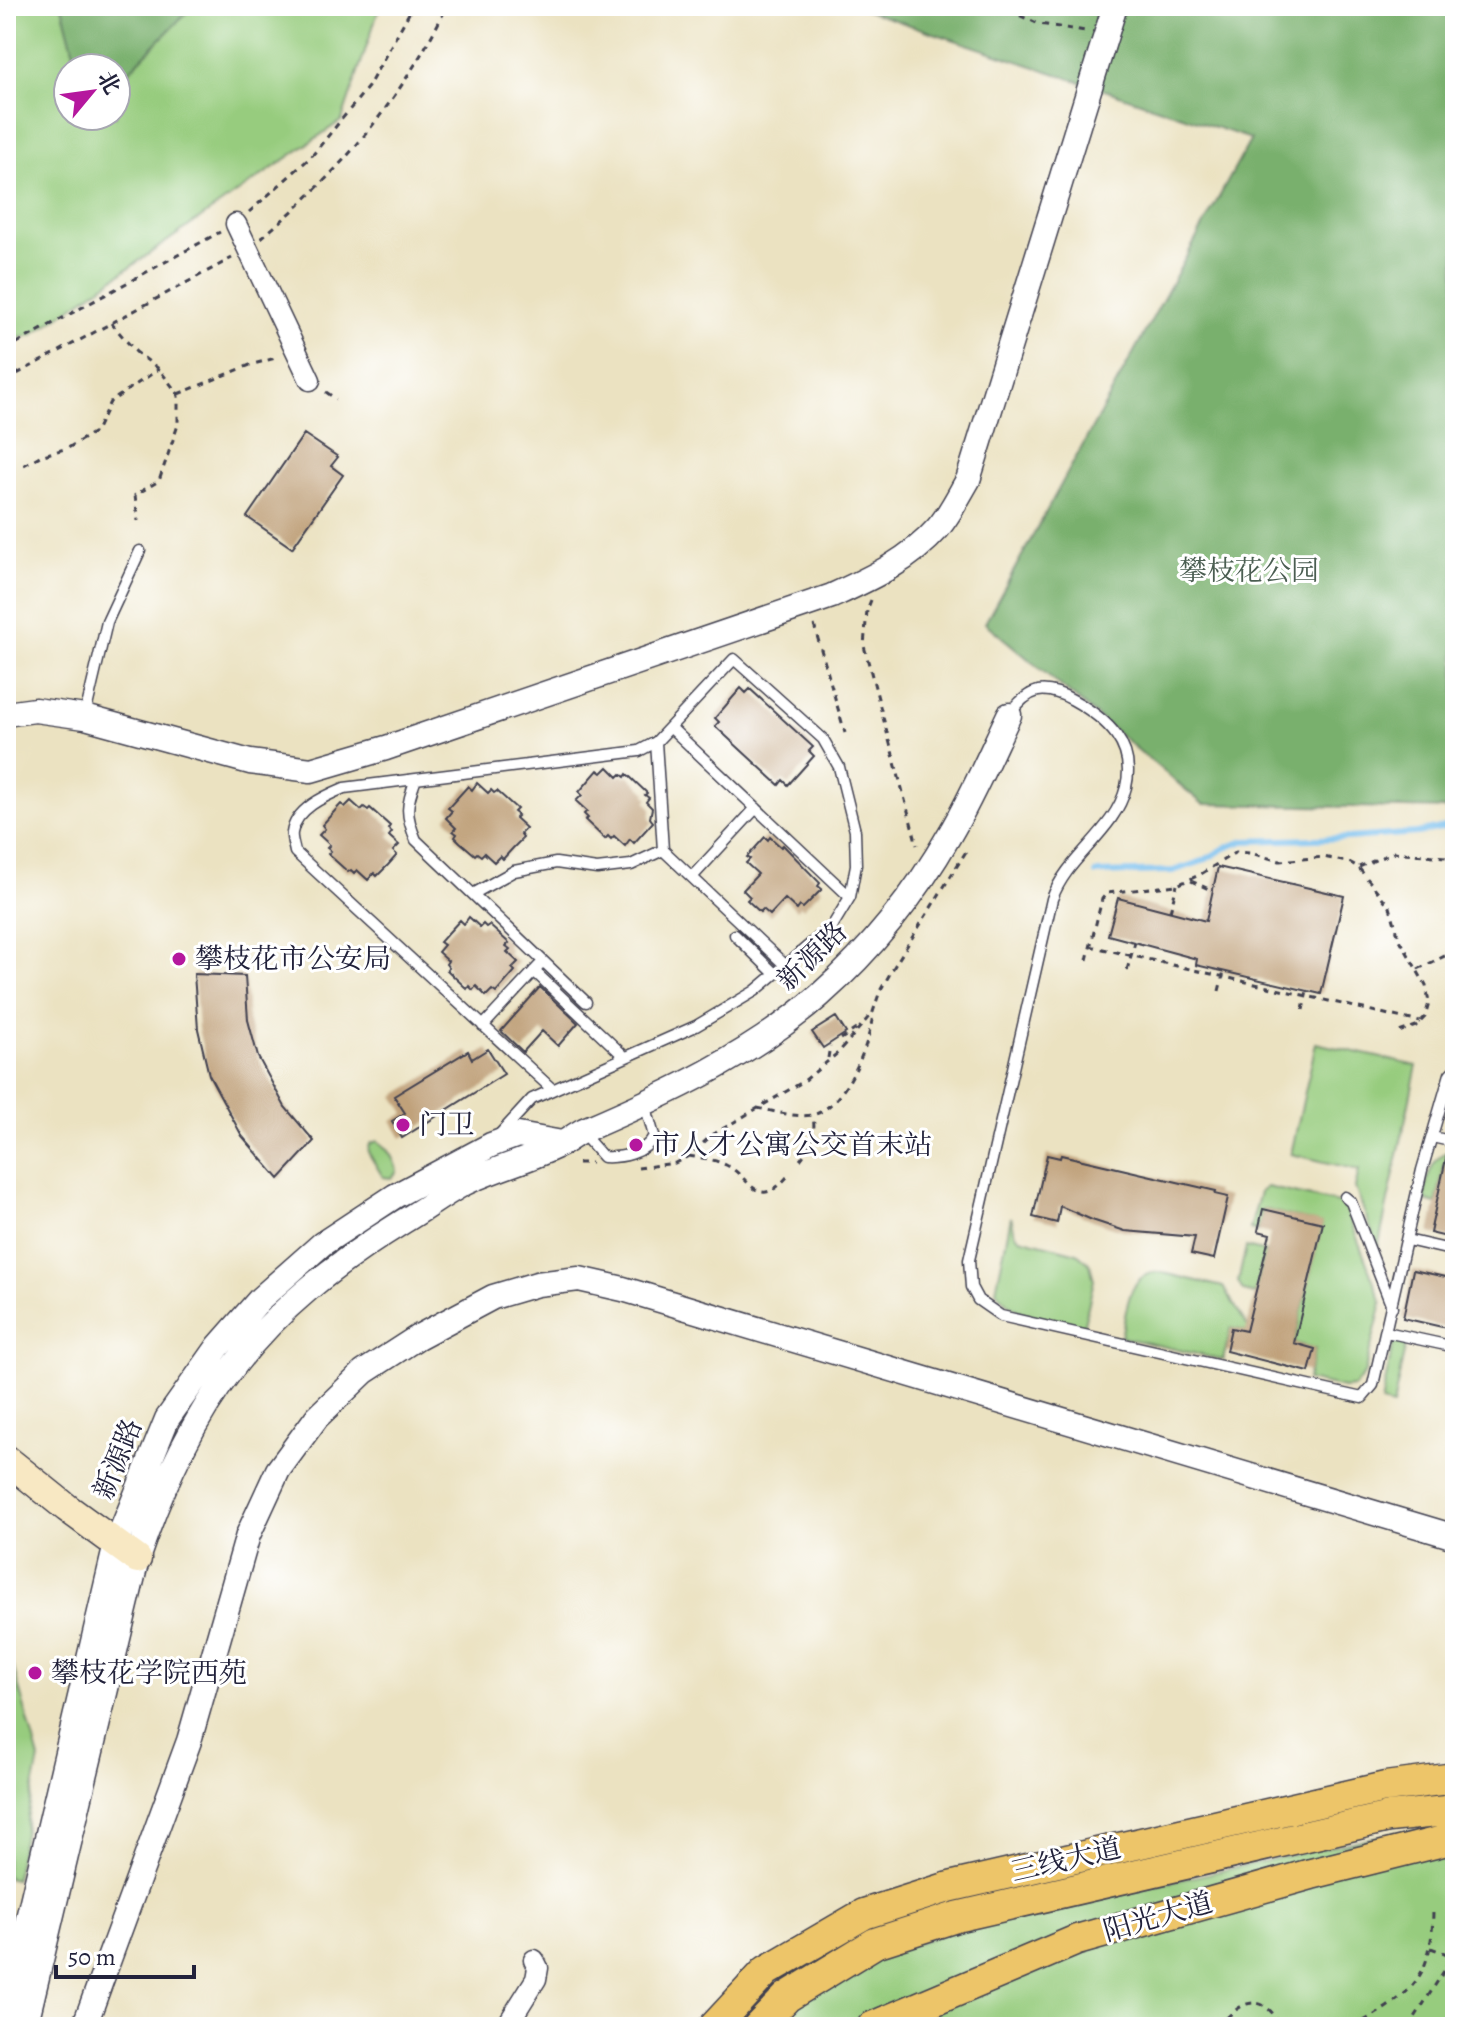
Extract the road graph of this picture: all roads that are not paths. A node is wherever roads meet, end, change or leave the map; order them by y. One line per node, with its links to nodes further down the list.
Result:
1 (1115, 6): 7 (street)
2 (236, 224): 3 (street)
3 (310, 380)
4 (140, 551): 7 (lane)
5 (6, 714): 7 (street)
6 (1009, 715): 26 (street, 新源路); 35 (lane)
7 (85, 717)
8 (670, 727): 9 (lane); 11 (lane); 15 (lane)
9 (656, 742): 10 (lane); 12 (lane)
10 (416, 779): 14 (lane); 22 (lane)
11 (756, 808): 13 (lane); 15 (lane)
12 (663, 850): 13 (lane); 14 (lane)
13 (692, 877): 18 (lane)
14 (473, 894): 17 (lane)
15 (850, 897): 18 (lane)
16 (735, 935): 20 (lane)
17 (543, 962): 19 (lane); 21 (lane)
18 (785, 965): 20 (lane)
19 (534, 971): 22 (lane); 23 (lane)
20 (775, 974): 23 (lane)
21 (586, 1002)
22 (483, 1026): 25 (lane)
23 (625, 1057): 25 (lane)
24 (1455, 1069): 27 (lane)
25 (552, 1089): 30 (lane)
26 (645, 1104): 28 (street, 新源路); 28 (lane)
27 (1432, 1137): 29 (lane); 32 (lane)
28 (571, 1138): 30 (street, 新源路); 39 (street, 新源路)
29 (1455, 1142)
30 (491, 1145): 39 (street, 新源路)
31 (1345, 1197): 34 (lane)
32 (1407, 1240): 33 (lane); 34 (lane)
33 (1455, 1251)
34 (1392, 1307): 35 (lane)
35 (1386, 1332): 36 (lane)
36 (1455, 1347)
37 (6, 1459): 39 (main road)
38 (1455, 1537): 46 (street)
39 (127, 1551): 44 (street, 新源路); 45 (street, 新源路)
40 (1455, 1778): 48 (main road, 三线大道)
41 (1455, 1810): 49 (main road, 三线大道)
42 (1455, 1838): 50 (main road, 阳光大道)
43 (534, 1960): 47 (street)
44 (6, 2012)
45 (25, 2027)
46 (84, 2027)
47 (506, 2027)
48 (714, 2027)
49 (758, 2027)
50 (872, 2027)

